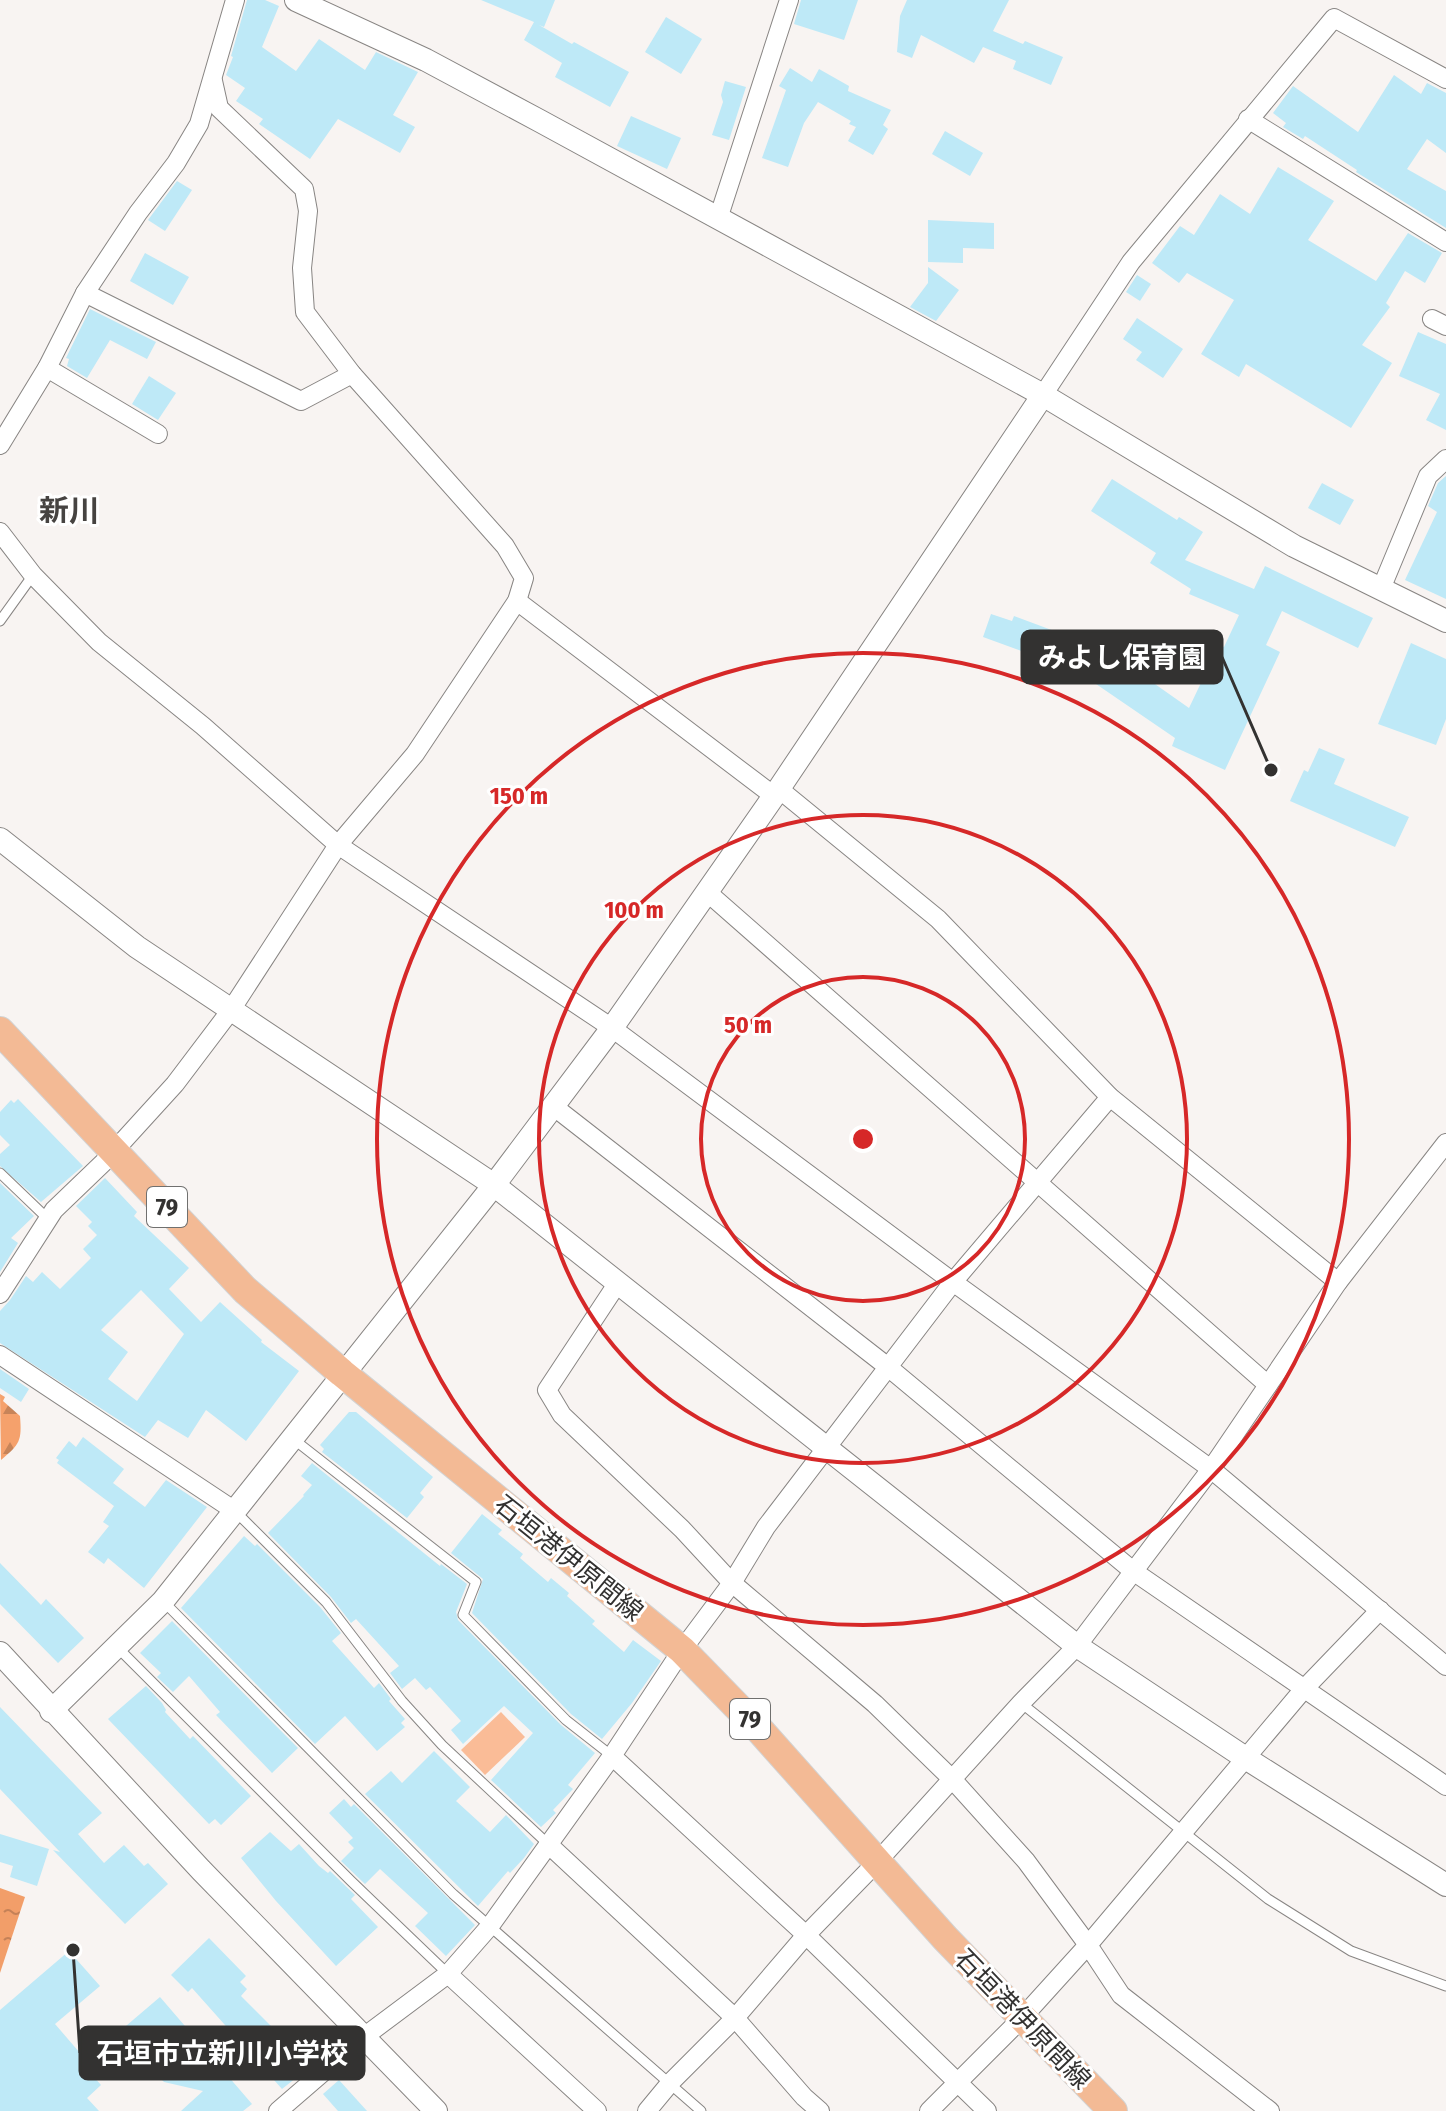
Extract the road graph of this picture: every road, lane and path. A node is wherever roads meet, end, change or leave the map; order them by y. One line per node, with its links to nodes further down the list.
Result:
1 (235, 0): 5 (street)
2 (296, 0): 7 (street)
3 (789, 0): 7 (street)
4 (1446, 79): 6 (street)
5 (213, 81): 9 (street); 11 (street)
6 (1248, 119): 8 (street); 12 (street)
7 (718, 219): 12 (street)
8 (1446, 242)
9 (85, 293): 10 (street); 11 (street)
10 (47, 368): 13 (street); 14 (street)
11 (352, 374): 19 (street)
12 (1043, 395): 18 (street); 22 (street)
13 (158, 434)
14 (0, 445)
15 (1446, 459): 18 (street)
16 (0, 532): 17 (street)
17 (33, 575): 20 (lane); 24 (street)
18 (1381, 589): 21 (street)
19 (517, 601): 22 (street); 24 (street)
20 (0, 621)
21 (1446, 621)
22 (776, 793): 25 (street); 29 (street)
23 (0, 839): 26 (street)
24 (338, 845): 26 (street); 27 (street)
25 (707, 892): 27 (street); 34 (street)
26 (231, 1010): 32 (street); 35 (street)
27 (612, 1028): 30 (street); 37 (street)
28 (0, 1031): 32 (main road, 石垣港伊原間線 / 79)
29 (1110, 1097): 34 (street); 38 (street)
30 (553, 1106): 35 (street); 42 (street)
31 (1446, 1143): 38 (street)
32 (113, 1151): 36 (street); 43 (main road, 石垣港伊原間線 / 79)
33 (0, 1173): 36 (lane)
34 (1037, 1184): 37 (street); 44 (street)
35 (494, 1185): 39 (street); 43 (street)
36 (48, 1219): 40 (street)
37 (953, 1282): 42 (street); 47 (street)
38 (1338, 1282): 44 (street)
39 (617, 1284): 46 (street); 50 (street)
40 (0, 1294)
41 (0, 1355): 48 (street)
42 (888, 1367): 46 (street); 49 (street)
43 (342, 1373): 45 (street); 55 (main road, 石垣港伊原間線 / 79)
44 (1268, 1385): 47 (street)
45 (292, 1438): 48 (street); 61 (lane)
46 (827, 1448): 50 (street); 53 (street)
47 (1211, 1469): 49 (street); 52 (street)
48 (235, 1511): 51 (street); 66 (lane)
49 (1133, 1571): 53 (street); 58 (street)
50 (732, 1583): 55 (street); 63 (street)
51 (163, 1601): 54 (street); 69 (lane)
52 (1380, 1610): 57 (street); 58 (street)
53 (1077, 1646): 59 (street); 62 (street)
54 (117, 1647): 60 (street); 72 (lane)
55 (682, 1650): 61 (street); 67 (main road, 石垣港伊原間線 / 79)
56 (0, 1653): 60 (street)
57 (1446, 1666)
58 (1303, 1690): 62 (street); 64 (street)
59 (1021, 1703): 63 (street); 65 (lane)
60 (51, 1711): 76 (street)
61 (612, 1756): 66 (street); 70 (street)
62 (1247, 1759): 65 (street); 68 (street)
63 (953, 1780): 67 (street); 71 (street)
64 (1446, 1786)
65 (1183, 1833): 71 (street); 73 (lane)
66 (548, 1844): 69 (street); 74 (street)
67 (877, 1862): 70 (street); 75 (main road, 石垣港伊原間線 / 79)
68 (1446, 1885)
69 (490, 1926): 72 (street); 77 (lane)
70 (806, 1935): 74 (street); 78 (street)
71 (1088, 1945): 75 (street); 88 (street)
72 (448, 1974): 76 (street); 81 (street)
73 (1446, 1986)
74 (735, 2018): 77 (street); 84 (street)
75 (1021, 2019): 78 (street); 87 (main road, 石垣港伊原間線 / 79)
76 (365, 2036): 79 (street); 80 (street)
77 (671, 2082): 82 (street); 83 (lane)
78 (960, 2083): 85 (street); 86 (street)
79 (278, 2111)
80 (436, 2111)
81 (597, 2111)
82 (647, 2111)
83 (701, 2111)
84 (820, 2111)
85 (929, 2111)
86 (987, 2111)
87 (1113, 2111)
88 (1270, 2111)

